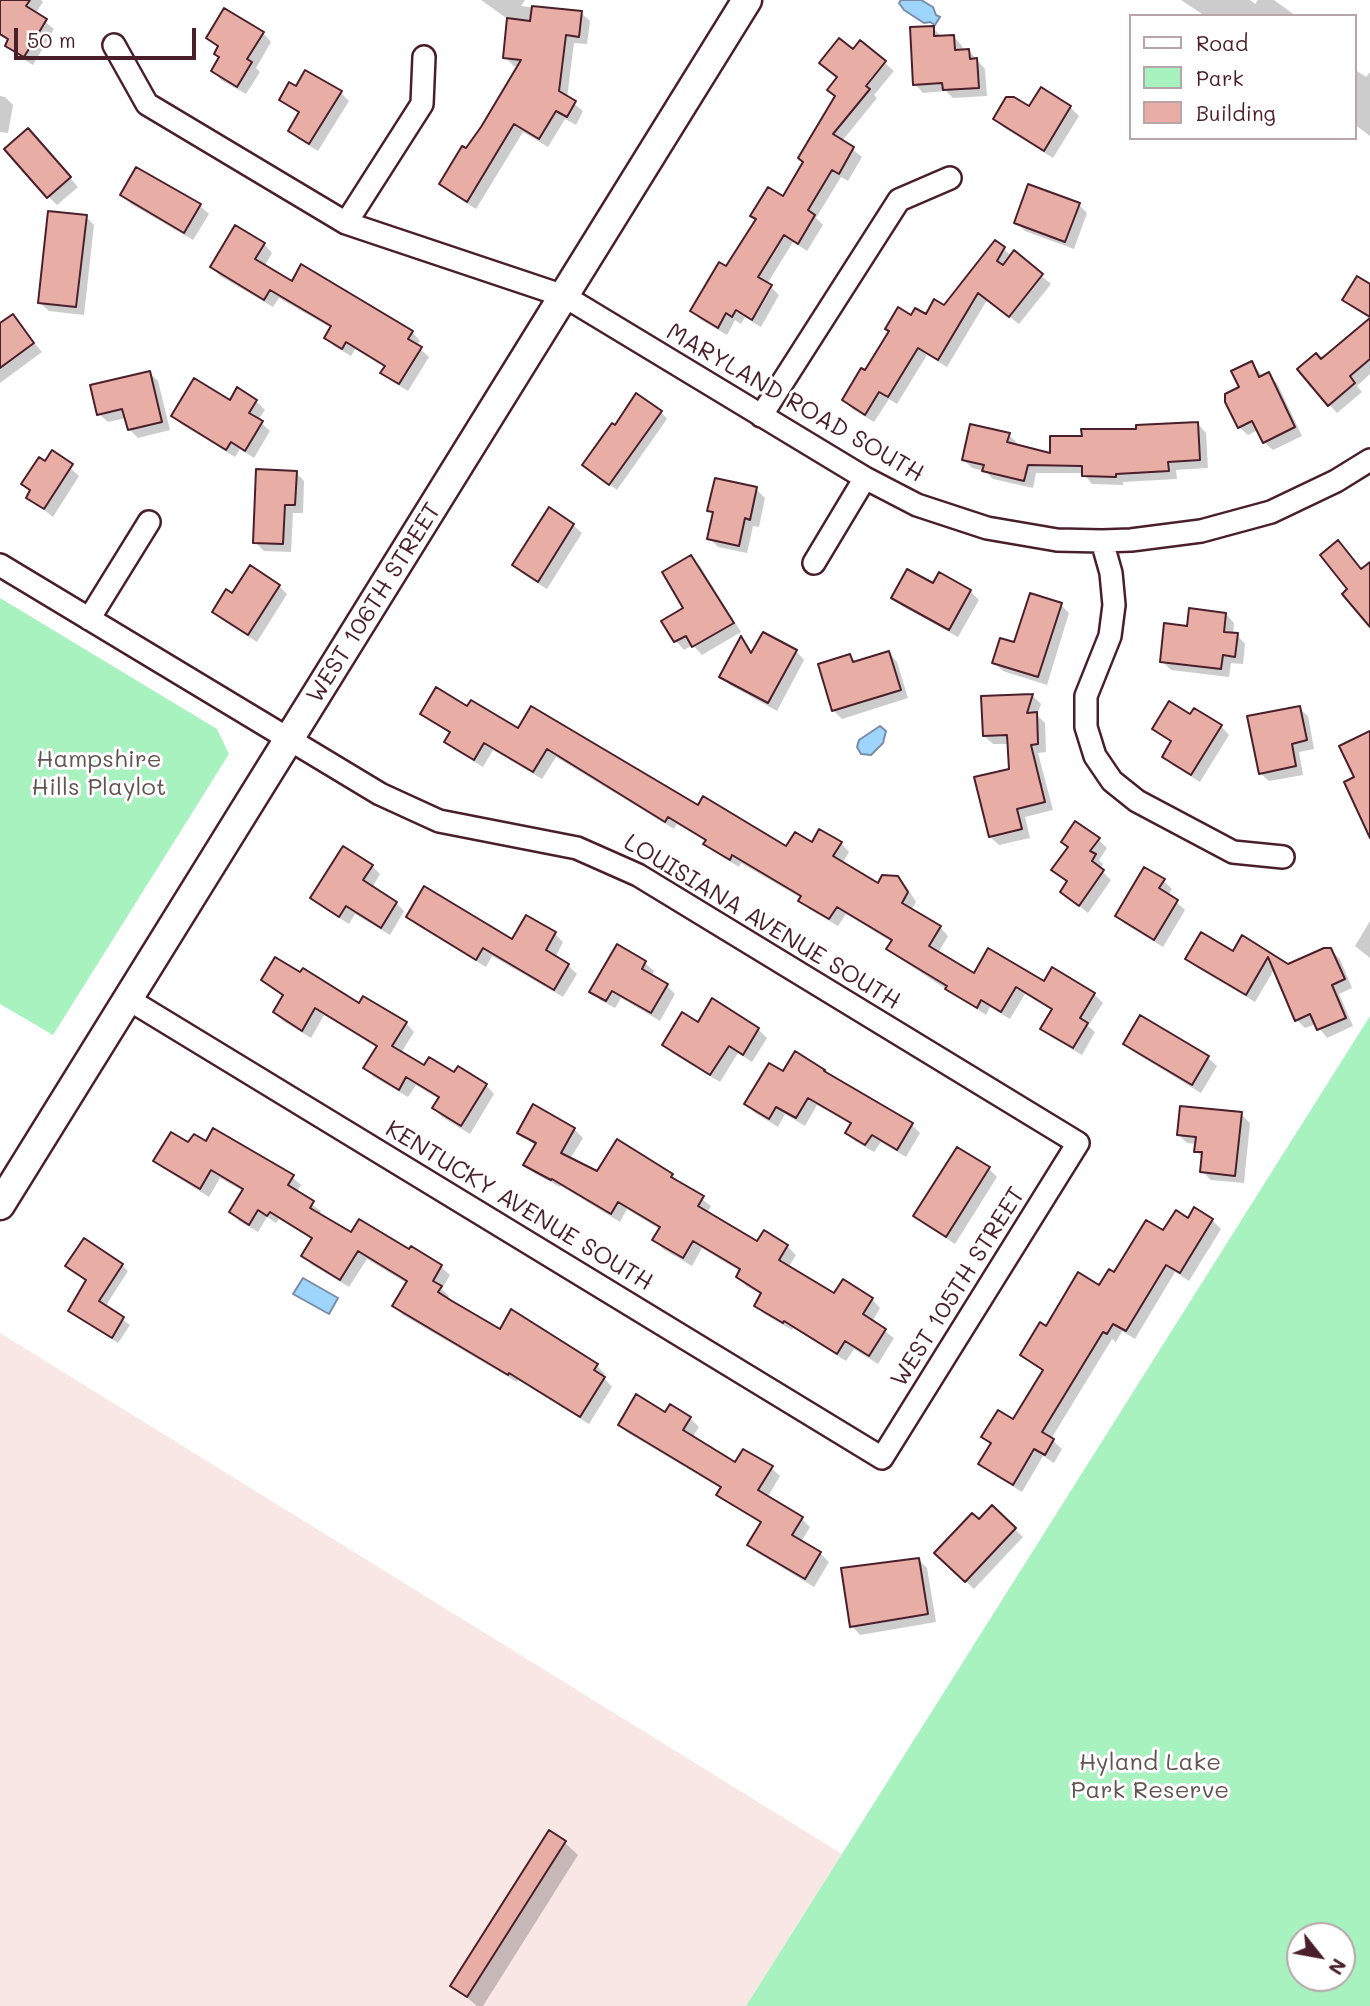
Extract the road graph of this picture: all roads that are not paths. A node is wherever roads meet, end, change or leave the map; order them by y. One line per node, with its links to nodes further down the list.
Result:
1 (747, 0): 6 (street, WEST 106TH STREET)
2 (114, 45): 5 (street, MARYLAND ROAD SOUTH)
3 (424, 57): 5 (street)
4 (950, 178): 7 (street)
5 (346, 223): 6 (street, MARYLAND ROAD SOUTH)
6 (564, 296): 7 (street, MARYLAND ROAD SOUTH); 15 (street, WEST 106TH STREET)
7 (761, 416): 9 (street, MARYLAND ROAD SOUTH)
8 (1370, 460): 11 (street, MARYLAND ROAD SOUTH)
9 (865, 478): 11 (street, MARYLAND ROAD SOUTH); 12 (street)
10 (149, 522): 14 (street)
11 (1102, 541): 16 (street)
12 (814, 563)
13 (0, 565): 14 (street, LOUISIANA AVENUE SOUTH)
14 (89, 619): 15 (street, LOUISIANA AVENUE SOUTH)
15 (289, 739): 17 (street, WEST 106TH STREET); 18 (street, LOUISIANA AVENUE SOUTH)
16 (1283, 857)
17 (128, 999): 19 (street, WEST 106TH STREET); 20 (street, KENTUCKY AVENUE SOUTH)
18 (1078, 1143): 20 (street, WEST 105TH STREET)
19 (0, 1205)
20 (882, 1458)

